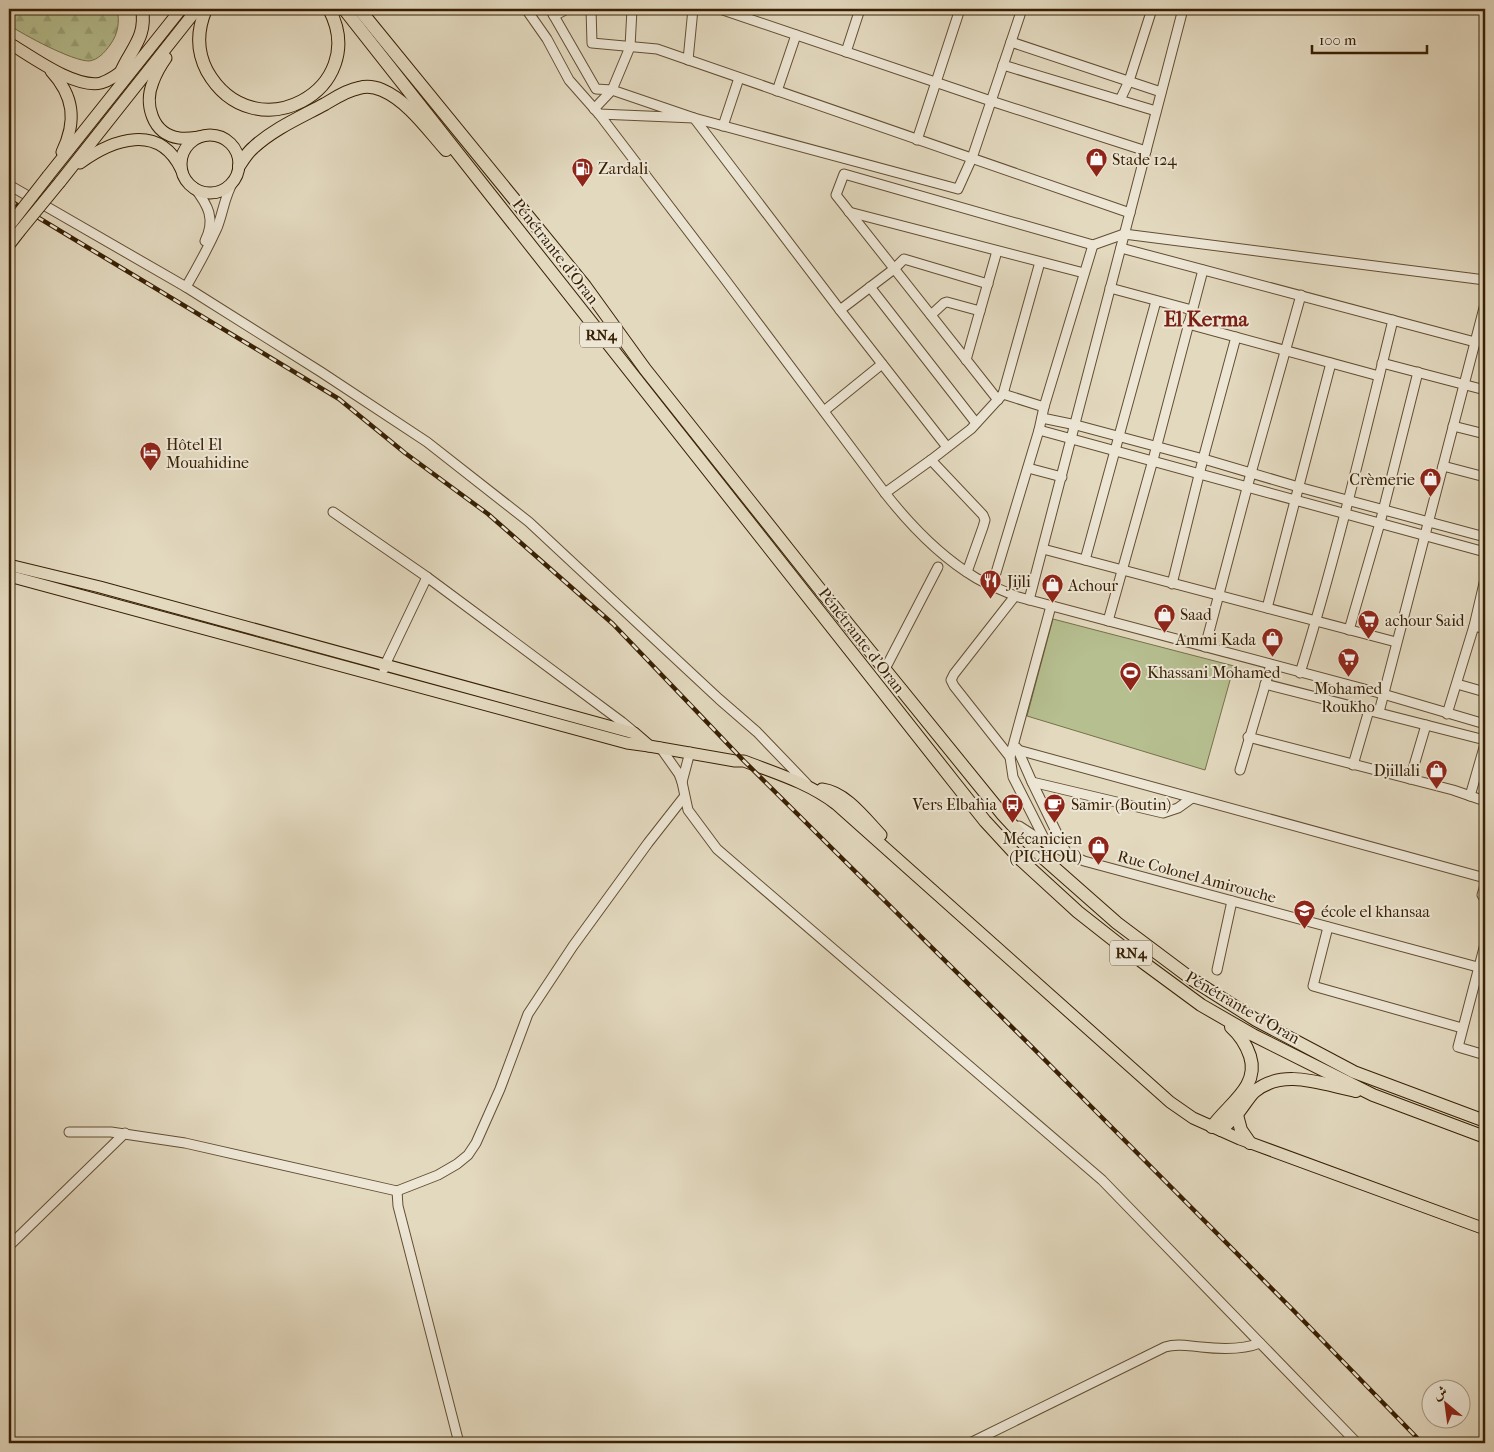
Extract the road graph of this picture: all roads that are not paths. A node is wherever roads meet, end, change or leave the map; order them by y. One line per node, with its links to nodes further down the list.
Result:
1 (142, 9): 32 (highway)
2 (180, 9): 27 (main road)
3 (197, 9): 21 (main road)
4 (206, 9): 5 (highway)
5 (329, 9)
6 (344, 9): 60 (highway, Pénétrante d'Oran / RN4)
7 (359, 9): 23 (highway, Pénétrante d'Oran / RN4)
8 (365, 9): 23 (highway)
9 (526, 9): 42 (street)
10 (567, 9): 20 (street)
11 (591, 9): 26 (street)
12 (632, 9): 26 (street)
13 (693, 9): 29 (street)
14 (720, 9): 22 (street)
15 (860, 9): 28 (street)
16 (960, 9): 35 (street)
17 (1022, 9): 24 (street)
18 (1152, 9): 34 (street)
19 (1183, 9): 38 (street)
20 (552, 12): 36 (street)
21 (189, 18): 46 (main road); 51 (main road)
22 (796, 35): 28 (street); 37 (street)
23 (383, 38): 159 (highway, Pénétrante d'Oran / RN4)
24 (1011, 42): 30 (street); 34 (street)
25 (9, 43): 31 (main road)
26 (630, 47): 29 (street); 36 (street)
27 (148, 50): 32 (main road); 39 (main road)
28 (846, 52): 35 (street)
29 (688, 60): 33 (street)
30 (1003, 65): 40 (street); 41 (street)
31 (47, 66): 32 (main road); 52 (main road)
32 (121, 72): 39 (main road)
33 (739, 78): 37 (street); 45 (street)
34 (1129, 81): 38 (street); 40 (street)
35 (936, 82): 41 (street); 47 (street)
36 (612, 90): 42 (street); 44 (street)
37 (777, 91): 47 (street)
38 (1161, 92): 43 (street)
39 (110, 98): 52 (main road)
40 (1120, 100): 43 (street)
41 (991, 101): 48 (street); 49 (street)
42 (597, 111): 44 (street); 97 (street)
43 (1156, 111): 48 (street)
44 (694, 118): 45 (street); 78 (street)
45 (723, 126): 49 (street)
46 (200, 137): 50 (main road); 53 (main road)
47 (917, 140): 49 (street)
48 (1146, 151): 58 (street)
49 (972, 158): 58 (street)
50 (239, 166): 54 (main road); 60 (highway)
51 (69, 171): 53 (main road); 59 (main road, bridge)
52 (51, 172): 59 (main road, bridge)
53 (183, 173): 56 (main road)
54 (234, 180): 56 (main road); 72 (street)
55 (9, 185): 72 (street)
56 (194, 187): 72 (street)
57 (849, 212): 63 (street); 65 (street); 67 (street)
58 (1130, 213): 61 (street)
59 (12, 228): 62 (main road)
60 (517, 228): 202 (highway, Pénétrante d'Oran / RN4)
61 (1124, 234): 63 (street); 64 (street); 70 (street)
62 (9, 245)
63 (1093, 245): 69 (street)
64 (1121, 248): 68 (street); 74 (street)
65 (997, 251): 66 (street); 71 (street)
66 (1040, 262): 69 (street); 95 (street)
67 (894, 269): 71 (street); 73 (street); 81 (street)
68 (1203, 270): 75 (street); 79 (street)
69 (1084, 274): 96 (street)
70 (1485, 280)
71 (988, 284): 80 (street)
72 (183, 286): 184 (street)
73 (870, 287): 78 (street); 99 (street)
74 (1110, 288): 76 (street); 100 (street)
75 (1301, 296): 82 (street); 86 (street)
76 (1156, 301): 79 (street); 104 (street)
77 (1485, 304): 85 (street)
78 (840, 310): 90 (street)
79 (1192, 310): 83 (street)
80 (980, 312): 81 (street); 87 (street)
81 (931, 315): 87 (street)
82 (1393, 320): 85 (street); 89 (street)
83 (1188, 324): 84 (street); 107 (street)
84 (1236, 336): 86 (street); 109 (street)
85 (1475, 342): 93 (street)
86 (1286, 350): 88 (street); 114 (street)
87 (966, 360): 95 (street)
88 (1331, 363): 92 (street); 119 (street)
89 (1382, 363): 91 (street); 92 (street)
90 (882, 364): 97 (street); 106 (street)
91 (1418, 372): 93 (street); 123 (street)
92 (1379, 376): 122 (street)
93 (1464, 384): 94 (street); 101 (street)
94 (1485, 390)
95 (1000, 397): 96 (street); 99 (street)
96 (1044, 407): 98 (street)
97 (824, 411): 120 (street)
98 (1042, 418): 100 (street); 102 (street)
99 (976, 423): 106 (street)
100 (1076, 425): 104 (street); 105 (street)
101 (1453, 426): 103 (street); 112 (street)
102 (1039, 430): 105 (street); 113 (street)
103 (1485, 434)
104 (1119, 437): 107 (street); 108 (street)
105 (1072, 438): 108 (street); 116 (street)
106 (947, 447): 110 (street)
107 (1156, 448): 109 (street); 111 (street)
108 (1116, 451): 111 (street); 132 (street)
109 (1203, 459): 114 (street); 115 (street)
110 (931, 460): 120 (street); 136 (street)
111 (1153, 460): 115 (street); 135 (street)
112 (1443, 466): 117 (street); 127 (street)
113 (1028, 468): 116 (street); 141 (street)
114 (1251, 473): 118 (street); 119 (street)
115 (1199, 475): 118 (street); 140 (street)
116 (1062, 477): 130 (street)
117 (1485, 477)
118 (1248, 487): 121 (street); 145 (street)
119 (1299, 488): 121 (street); 122 (street)
120 (885, 493): 136 (street)
121 (1296, 500): 125 (street); 149 (street)
122 (1348, 501): 123 (street); 125 (street)
123 (1383, 510): 126 (street); 127 (street)
124 (333, 512): 138 (street)
125 (1345, 513): 126 (street); 151 (street)
126 (1380, 523): 128 (street); 154 (street)
127 (1428, 523): 128 (street); 129 (street)
128 (1424, 536): 131 (street); 155 (street)
129 (1485, 537)
130 (1043, 549): 132 (street); 147 (street)
131 (1485, 552)
132 (1085, 560): 135 (street)
133 (9, 565): 142 (main road)
134 (938, 567): 159 (street)
135 (1122, 570): 140 (street); 150 (street)
136 (967, 572): 141 (street)
137 (9, 576): 146 (main road)
138 (427, 577): 157 (street); 171 (street)
139 (1485, 579): 143 (street)
140 (1172, 584): 145 (street)
141 (992, 586): 144 (street)
142 (100, 587): 146 (main road); 157 (main road)
143 (1484, 590): 152 (street)
144 (1015, 596): 147 (street); 178 (street)
145 (1218, 596): 149 (street); 156 (street)
146 (95, 598): 161 (main road)
147 (1029, 600): 148 (street)
148 (1051, 606): 150 (street); 172 (street)
149 (1268, 608): 151 (street)
150 (1108, 621): 156 (street)
151 (1316, 621): 154 (street); 160 (street)
152 (1474, 626): 153 (street); 163 (street)
153 (1485, 629)
154 (1349, 630): 155 (street)
155 (1396, 642): 165 (street)
156 (1205, 647): 158 (street)
157 (385, 665): 161 (street); 171 (main road)
158 (1271, 665): 160 (street); 162 (street)
159 (885, 669): 189 (highway, Pénétrante d'Oran / RN4)
160 (1300, 673): 165 (street)
161 (384, 677): 175 (main road)
162 (1265, 684): 166 (street); 173 (street)
163 (1456, 684): 164 (street); 168 (street)
164 (1485, 692)
165 (1383, 694): 167 (street); 168 (street)
166 (1369, 710): 167 (street); 179 (street)
167 (1379, 712): 170 (street)
168 (1447, 714): 169 (street)
169 (1485, 724)
170 (1426, 725): 174 (street); 181 (street)
171 (634, 732): 175 (main road)
172 (1016, 736): 176 (street); 178 (street)
173 (1248, 737): 179 (street); 180 (street)
174 (1485, 742): 185 (street)
175 (654, 746): 177 (main road); 182 (street)
176 (1018, 750): 183 (street); 187 (street)
177 (690, 752): 182 (street); 184 (main road)
178 (1010, 758): 190 (street)
179 (1353, 765): 181 (street)
180 (1240, 770)
181 (1410, 779): 185 (street)
182 (682, 782): 186 (street)
183 (1032, 782): 187 (street); 193 (street)
184 (811, 788): 208 (main road)
185 (1470, 796): 188 (street)
186 (684, 797): 213 (street); 216 (street)
187 (1192, 798): 194 (street)
188 (1485, 801)
189 (1003, 815): 191 (street, Rue Colonel Amirouche); 207 (highway, Pénétrante d'Oran / RN4)
190 (1034, 818): 191 (street); 192 (street)
191 (1020, 827): 192 (street, Rue Colonel Amirouche)
192 (1047, 844): 193 (street, Rue Colonel Amirouche)
193 (1067, 854): 197 (street, Rue Colonel Amirouche)
194 (1485, 878)
195 (1485, 884): 196 (street)
196 (1485, 900)
197 (1232, 901): 198 (street, Rue Colonel Amirouche); 201 (street)
198 (1328, 927): 200 (street, Rue Colonel Amirouche); 203 (street)
199 (1485, 944): 200 (street)
200 (1482, 968): 203 (street)
201 (1217, 970)
202 (1201, 1005): 205 (highway, Pénétrante d'Oran / RN4); 208 (highway)
203 (1462, 1028): 204 (street)
204 (1485, 1055)
205 (1373, 1095): 206 (highway); 211 (highway, Pénétrante d'Oran / RN4)
206 (1237, 1115): 208 (highway); 212 (highway)
207 (1485, 1121)
208 (1216, 1128): 212 (main road)
209 (69, 1132): 210 (street)
210 (125, 1133): 213 (street); 215 (street)
211 (1485, 1136)
212 (1250, 1143): 214 (main road)
213 (397, 1191): 217 (street)
214 (1485, 1229)
215 (9, 1246)
216 (1260, 1343): 218 (street); 219 (street)
217 (459, 1443)
218 (970, 1443)
219 (1357, 1443)

